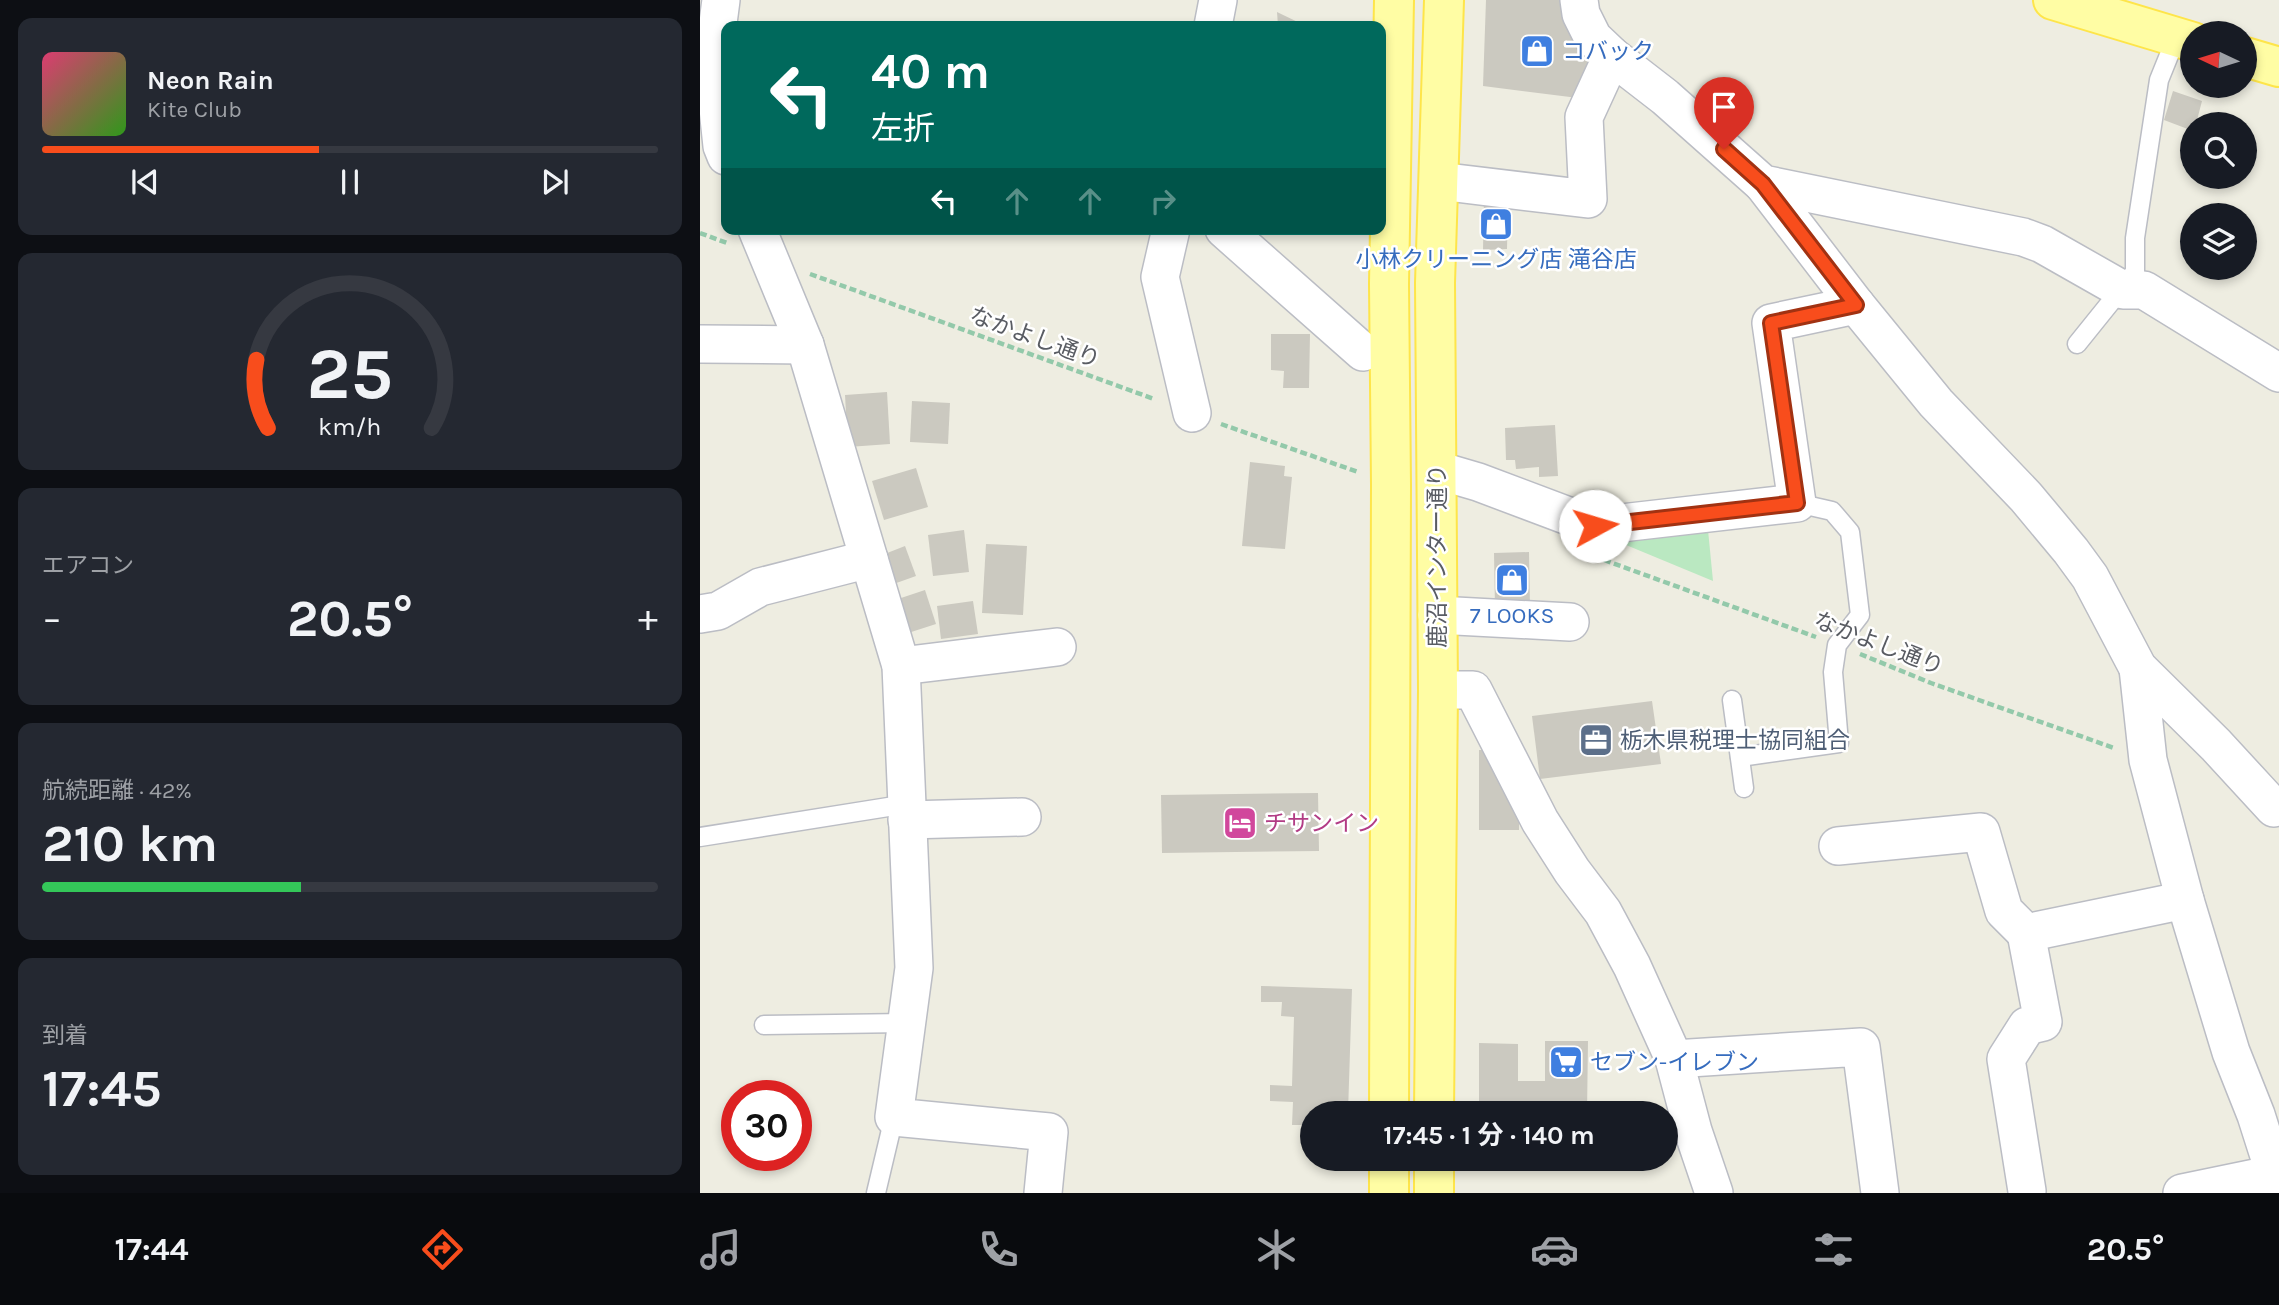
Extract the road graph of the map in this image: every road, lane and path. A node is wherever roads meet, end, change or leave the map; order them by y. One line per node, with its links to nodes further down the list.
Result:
1 (721, 0): 13 (street)
2 (1219, 0): 7 (street)
3 (1394, 0): 55 (main road, 鹿沼インター通り)
4 (1444, 0): 14 (main road, 鹿沼インター通り)
5 (1579, 0): 10 (street)
6 (2053, 0): 8 (main road)
7 (1214, 21)
8 (2180, 38)
9 (2180, 48): 20 (lane)
10 (1612, 57): 14 (street); 15 (street)
11 (2258, 61): 12 (main road)
12 (2279, 67)
13 (721, 137)
14 (1439, 181): 28 (main road, 鹿沼インター通り)
15 (1763, 184): 20 (street); 21 (street)
16 (700, 233): 19 (path, なかよし通り)
17 (1170, 235): 27 (street)
18 (1231, 235): 25 (street)
19 (763, 244): 24 (street); 27 (path, なかよし通り)
20 (2123, 290): 23 (lane); 26 (street)
21 (1856, 305): 30 (street); 39 (street)
22 (700, 344): 24 (street)
23 (2077, 344)
24 (805, 345): 32 (street)
25 (1363, 352)
26 (2279, 373)
27 (1192, 413): 29 (path, なかよし通り)
28 (1437, 470): 30 (street); 34 (main road, 鹿沼インター通り)
29 (1360, 472)
30 (1797, 503): 36 (lane)
31 (1593, 556): 36 (path, なかよし通り)
32 (869, 559): 33 (street); 38 (street)
33 (700, 614)
34 (1437, 615): 35 (street); 40 (main road, 鹿沼インター通り)
35 (1570, 622)
36 (1837, 645): 42 (lane); 43 (path, なかよし通り)
37 (1057, 647): 38 (street)
38 (901, 666): 46 (street)
39 (2138, 668): 43 (street); 45 (street)
40 (1438, 690): 54 (street); 56 (main road, 鹿沼インター通り)
41 (1732, 700): 42 (lane)
42 (1740, 757): 44 (lane)
43 (2148, 760): 50 (street)
44 (1744, 788)
45 (2276, 811)
46 (907, 812): 47 (street); 48 (lane); 52 (street)
47 (1022, 817)
48 (700, 837)
49 (1838, 846): 51 (street)
50 (2185, 900): 51 (street); 60 (street)
51 (2026, 933): 61 (street)
52 (906, 1023): 53 (lane); 57 (street)
53 (764, 1025)
54 (1674, 1059): 66 (street); 67 (street)
55 (1389, 1101)
56 (1434, 1101)
57 (894, 1117): 62 (lane); 63 (street)
58 (1389, 1171): 64 (main road)
59 (1434, 1171): 65 (main road)
60 (2276, 1181): 68 (street)
61 (2027, 1191)
62 (876, 1193)
63 (1044, 1193)
64 (1389, 1193)
65 (1434, 1193)
66 (1714, 1193)
67 (1880, 1193)
68 (2182, 1193)

